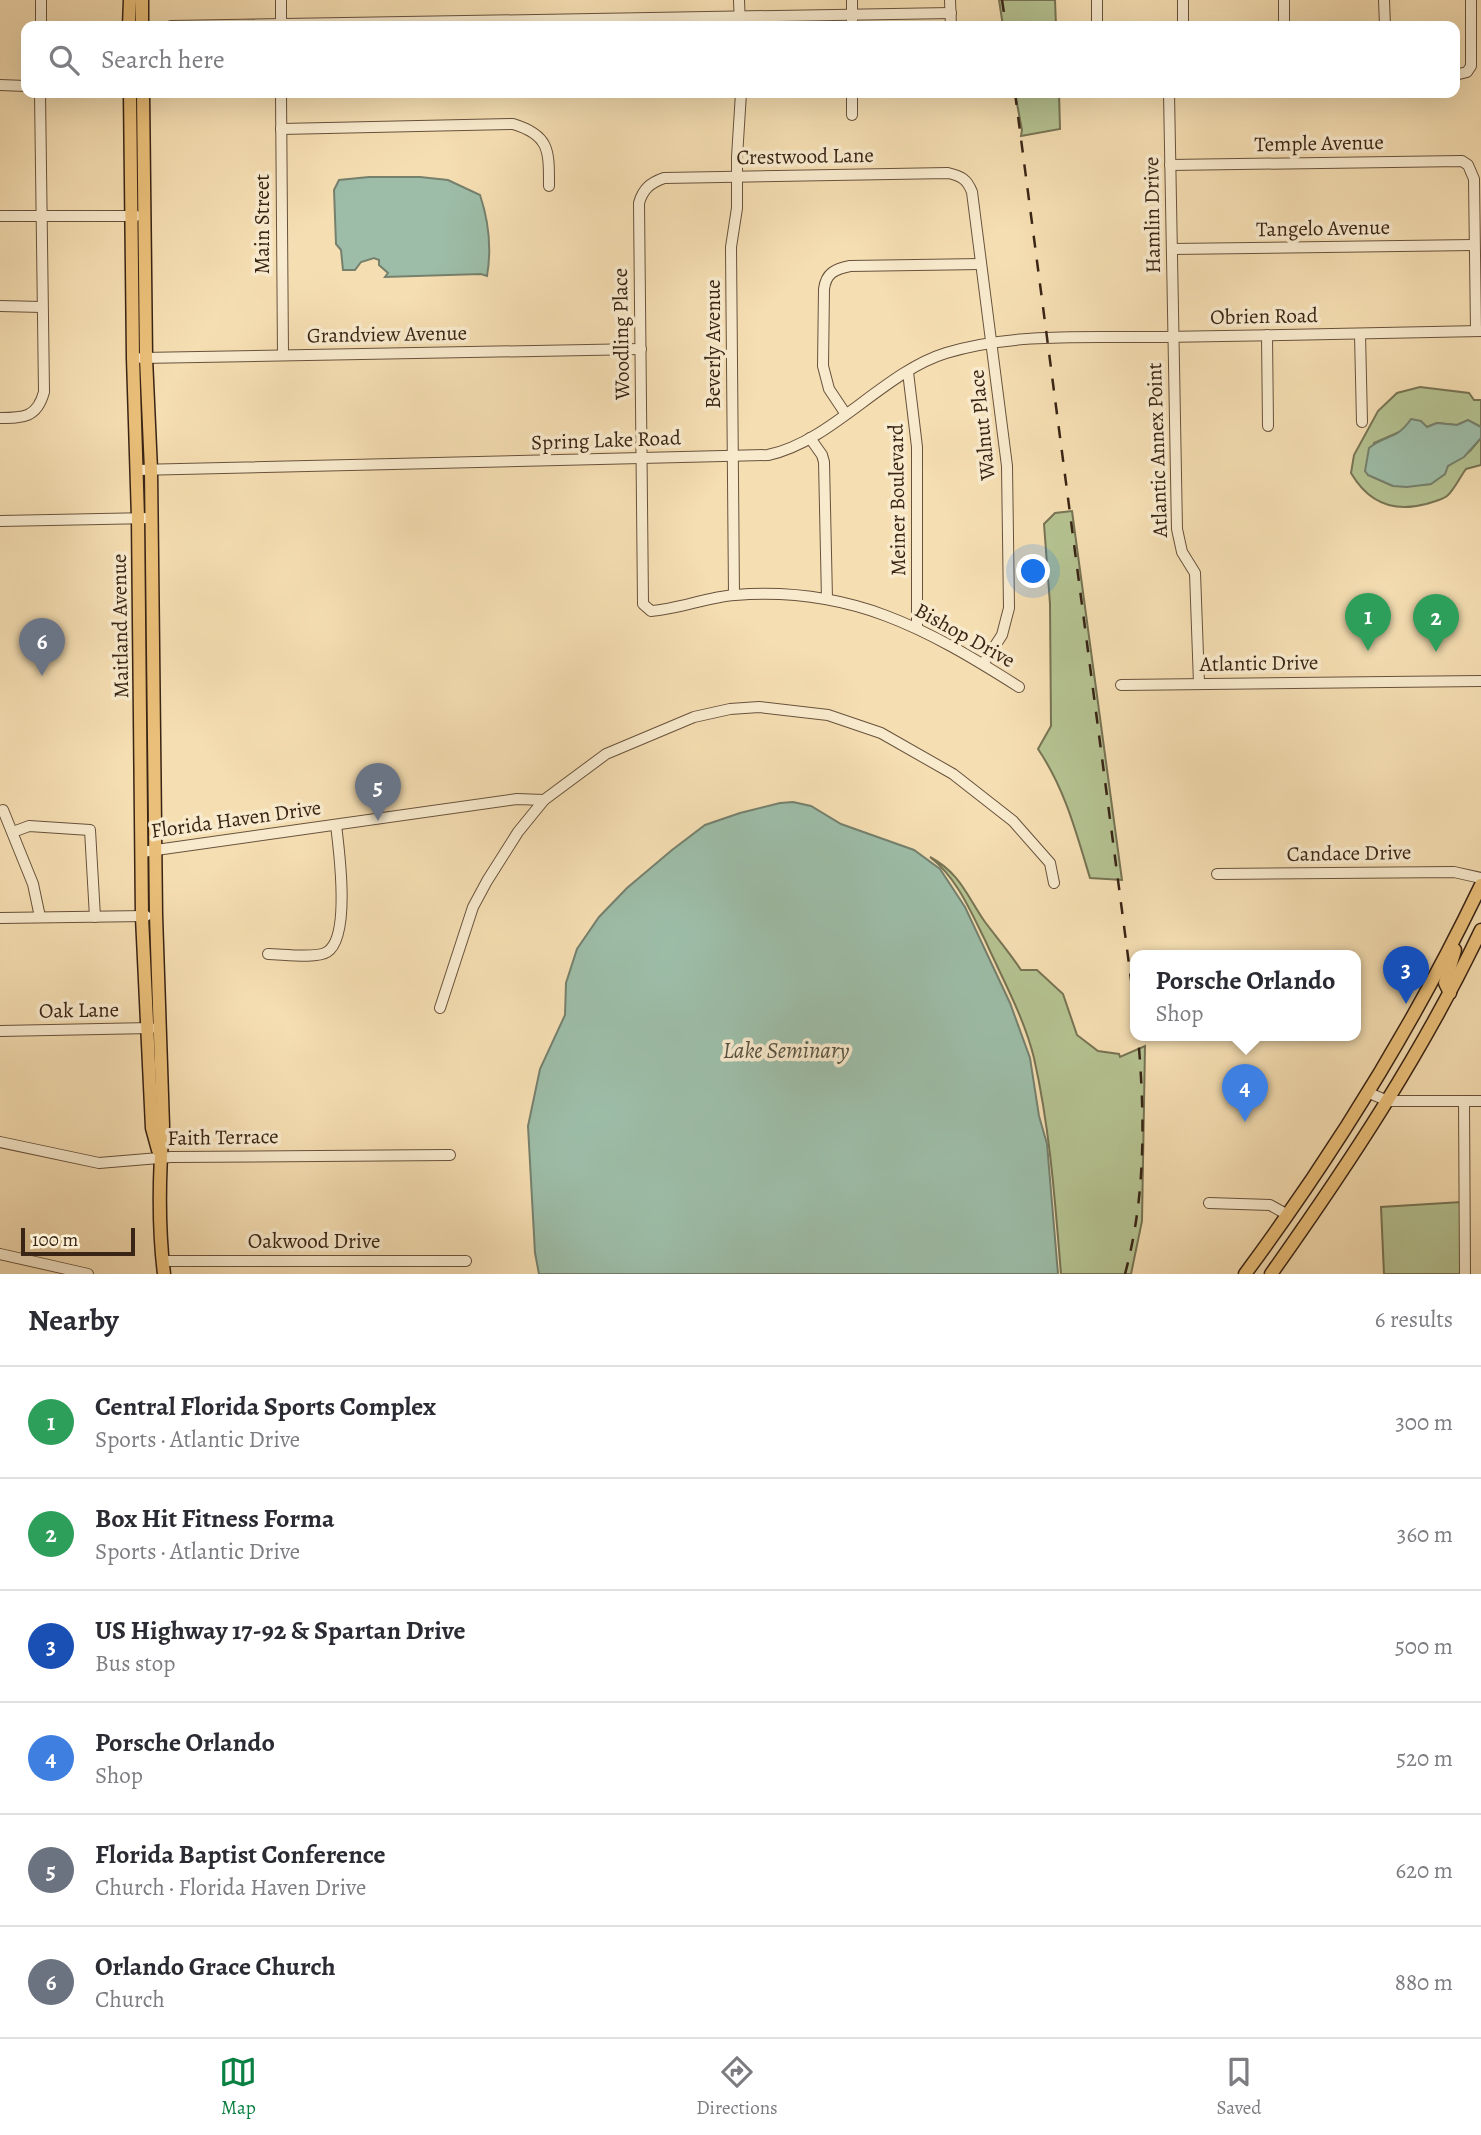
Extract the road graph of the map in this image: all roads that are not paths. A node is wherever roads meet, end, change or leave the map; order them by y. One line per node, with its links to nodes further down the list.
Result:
1 (41, 0): 15 (street)
2 (130, 0): 16 (main road)
3 (142, 0): 17 (main road)
4 (281, 0): 18 (street)
5 (739, 0): 19 (street)
6 (852, 0): 14 (street)
7 (950, 0): 13 (street)
8 (1097, 0): 23 (street)
9 (1183, 0): 24 (street)
10 (1284, 0): 25 (street)
11 (1384, 0): 26 (street)
12 (1471, 0): 27 (street)
13 (951, 13): 14 (street); 22 (street)
14 (852, 15): 20 (street); 21 (street)
15 (41, 21)
16 (130, 21)
17 (142, 21)
18 (281, 21)
19 (739, 21)
20 (755, 21)
21 (852, 21)
22 (951, 21)
23 (1097, 21)
24 (1183, 21)
25 (1284, 21)
26 (1385, 21)
27 (1460, 74)
28 (0, 85): 29 (street)
29 (21, 86)
30 (40, 98): 44 (street)
31 (130, 98): 46 (main road, Maitland Avenue)
32 (142, 98): 46 (main road, Maitland Avenue)
33 (281, 98): 38 (street, Main Street)
34 (741, 98): 40 (street, Beverly Avenue)
35 (852, 98): 37 (street)
36 (1169, 98): 39 (street, Hamlin Drive)
37 (852, 115)
38 (281, 129): 42 (street); 59 (street, Main Street)
39 (1170, 165): 47 (street, Temple Avenue); 48 (street, Hamlin Drive)
40 (736, 176): 41 (street, Crestwood Lane); 43 (street, Crestwood Lane); 67 (street, Beverly Avenue)
41 (965, 180): 49 (street, Walnut Place)
42 (549, 186)
43 (647, 187): 58 (street, Woodling Place)
44 (42, 215): 45 (street); 46 (street); 51 (street)
45 (0, 216)
46 (137, 216): 60 (main road, Maitland Avenue)
47 (1474, 245): 48 (street, Tangelo Avenue); 52 (street)
48 (1171, 249): 55 (street, Hamlin Drive)
49 (981, 264): 57 (street, Walnut Place); 62 (street)
50 (0, 306): 51 (street)
51 (43, 307): 63 (street)
52 (1479, 331): 53 (street, Obrien Road)
53 (1360, 334): 54 (street, Obrien Road); 64 (street)
54 (1267, 335): 55 (street, Obrien Road); 65 (street)
55 (1173, 337): 56 (street, Obrien Road); 79 (street, Atlantic Annex Point)
56 (1047, 338): 57 (street, Spring Lake Road)
57 (993, 344): 61 (street, Spring Lake Road); 77 (street, Walnut Place)
58 (641, 349): 59 (street, Grandview Avenue); 68 (street, Woodling Place)
59 (283, 355): 60 (street, Grandview Avenue)
60 (140, 358): 69 (main road, Maitland Avenue)
61 (908, 372): 62 (street, Spring Lake Road); 76 (street, Meiner Boulevard)
62 (845, 413): 66 (street, Spring Lake Road)
63 (0, 418)
64 (1362, 422)
65 (1268, 426)
66 (810, 438): 67 (street, Spring Lake Road); 74 (street)
67 (733, 455): 68 (street, Spring Lake Road); 73 (street, Beverly Avenue)
68 (641, 459): 69 (street, Spring Lake Road); 75 (street, Woodling Place)
69 (144, 470): 70 (main road, Maitland Avenue)
70 (145, 518): 71 (street); 72 (main road, Maitland Avenue)
71 (0, 521)
72 (146, 592): 81 (main road, Maitland Avenue); 83 (main road, Maitland Avenue)
73 (734, 595): 74 (street, Bishop Drive); 75 (street, Bishop Drive)
74 (827, 599): 76 (street, Bishop Drive)
75 (646, 608)
76 (917, 628): 77 (street, Bishop Drive)
77 (983, 664): 82 (street, Bishop Drive)
78 (1481, 681): 79 (street, Atlantic Drive)
79 (1199, 683): 80 (street, Atlantic Drive)
80 (1121, 685)
81 (154, 686): 83 (main road); 88 (main road, Maitland Avenue)
82 (1019, 687)
83 (140, 702): 89 (main road, Maitland Avenue)
84 (544, 800): 86 (street, Florida Haven Drive); 92 (street); 103 (street)
85 (3, 810): 87 (street)
86 (336, 825): 88 (street, Florida Haven Drive); 101 (street)
87 (13, 832): 95 (street); 96 (street)
88 (155, 850): 89 (street, Florida Haven Drive); 94 (main road, Maitland Avenue)
89 (142, 852): 97 (main road, Maitland Avenue)
90 (1217, 874): 91 (street, Candace Drive)
91 (1481, 878)
92 (1054, 883)
93 (1481, 885): 100 (main road)
94 (156, 915): 97 (street); 104 (main road, Maitland Avenue)
95 (40, 917): 96 (street); 98 (street)
96 (95, 917): 97 (street)
97 (142, 917): 104 (main road, Maitland Avenue)
98 (0, 918)
99 (1481, 930): 102 (main road)
100 (1459, 932): 102 (main road); 106 (main road)
101 (268, 954)
102 (1450, 993): 107 (main road)
103 (440, 1008)
104 (152, 1028): 105 (street, Oak Lane); 112 (main road, Maitland Avenue)
105 (0, 1031)
106 (1369, 1094): 107 (street); 114 (main road)
107 (1388, 1101): 108 (street); 120 (main road)
108 (1464, 1101): 109 (street); 121 (street)
109 (1481, 1101)
110 (0, 1142): 112 (street, Faith Terrace)
111 (450, 1155): 112 (street, Faith Terrace)
112 (160, 1157): 117 (main road, Maitland Avenue)
113 (1209, 1203): 114 (street)
114 (1288, 1215): 119 (main road)
115 (0, 1254): 118 (street)
116 (466, 1261): 117 (street, Oakwood Drive)
117 (163, 1267)
118 (88, 1274)
119 (1245, 1274)
120 (1271, 1274)
121 (1465, 1274)

